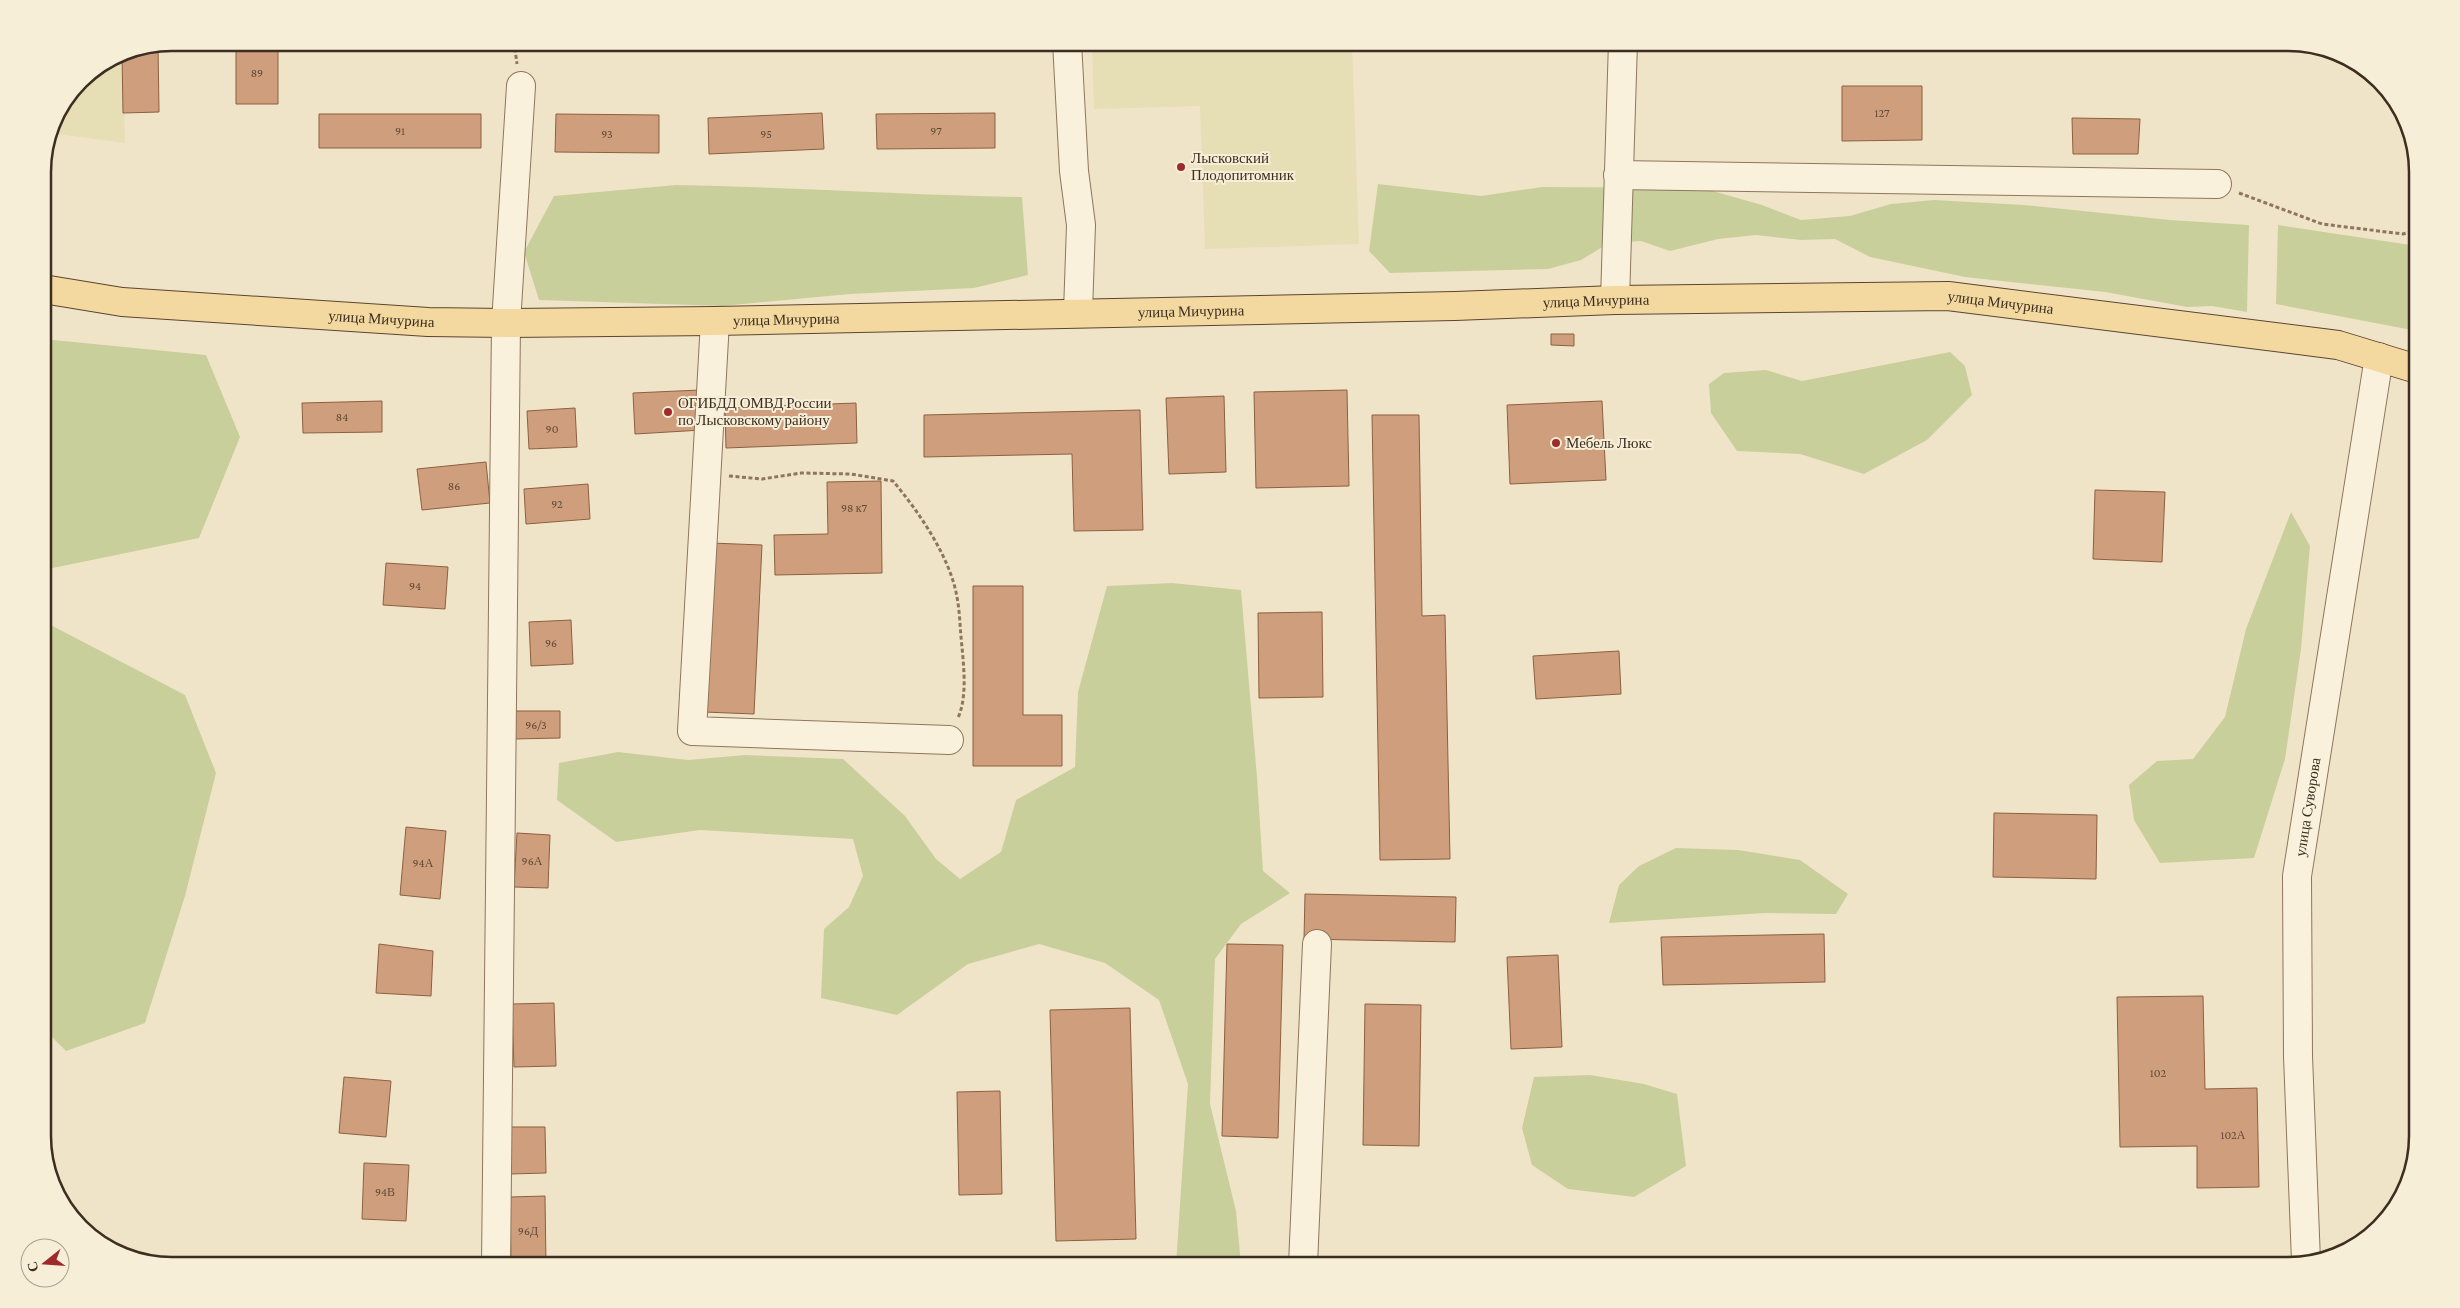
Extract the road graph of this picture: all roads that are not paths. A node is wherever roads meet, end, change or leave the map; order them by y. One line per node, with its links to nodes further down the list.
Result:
1 (1623, 51): 4 (street)
2 (1068, 52): 8 (street)
3 (521, 86): 10 (street)
4 (1618, 175): 5 (street); 7 (street)
5 (2218, 184)
6 (52, 290): 10 (main road, улица Мичурина)
7 (1615, 300): 8 (main road, улица Мичурина); 11 (main road, улица Мичурина)
8 (1078, 312): 9 (main road, улица Мичурина)
9 (715, 321): 10 (main road, улица Мичурина); 13 (street)
10 (506, 323): 16 (street)
11 (2379, 357): 12 (main road, улица Мичурина); 15 (street, улица Суворова)
12 (2408, 366)
13 (949, 740)
14 (1317, 944): 17 (street)
15 (2306, 1256)
16 (496, 1257)
17 (1303, 1257)

